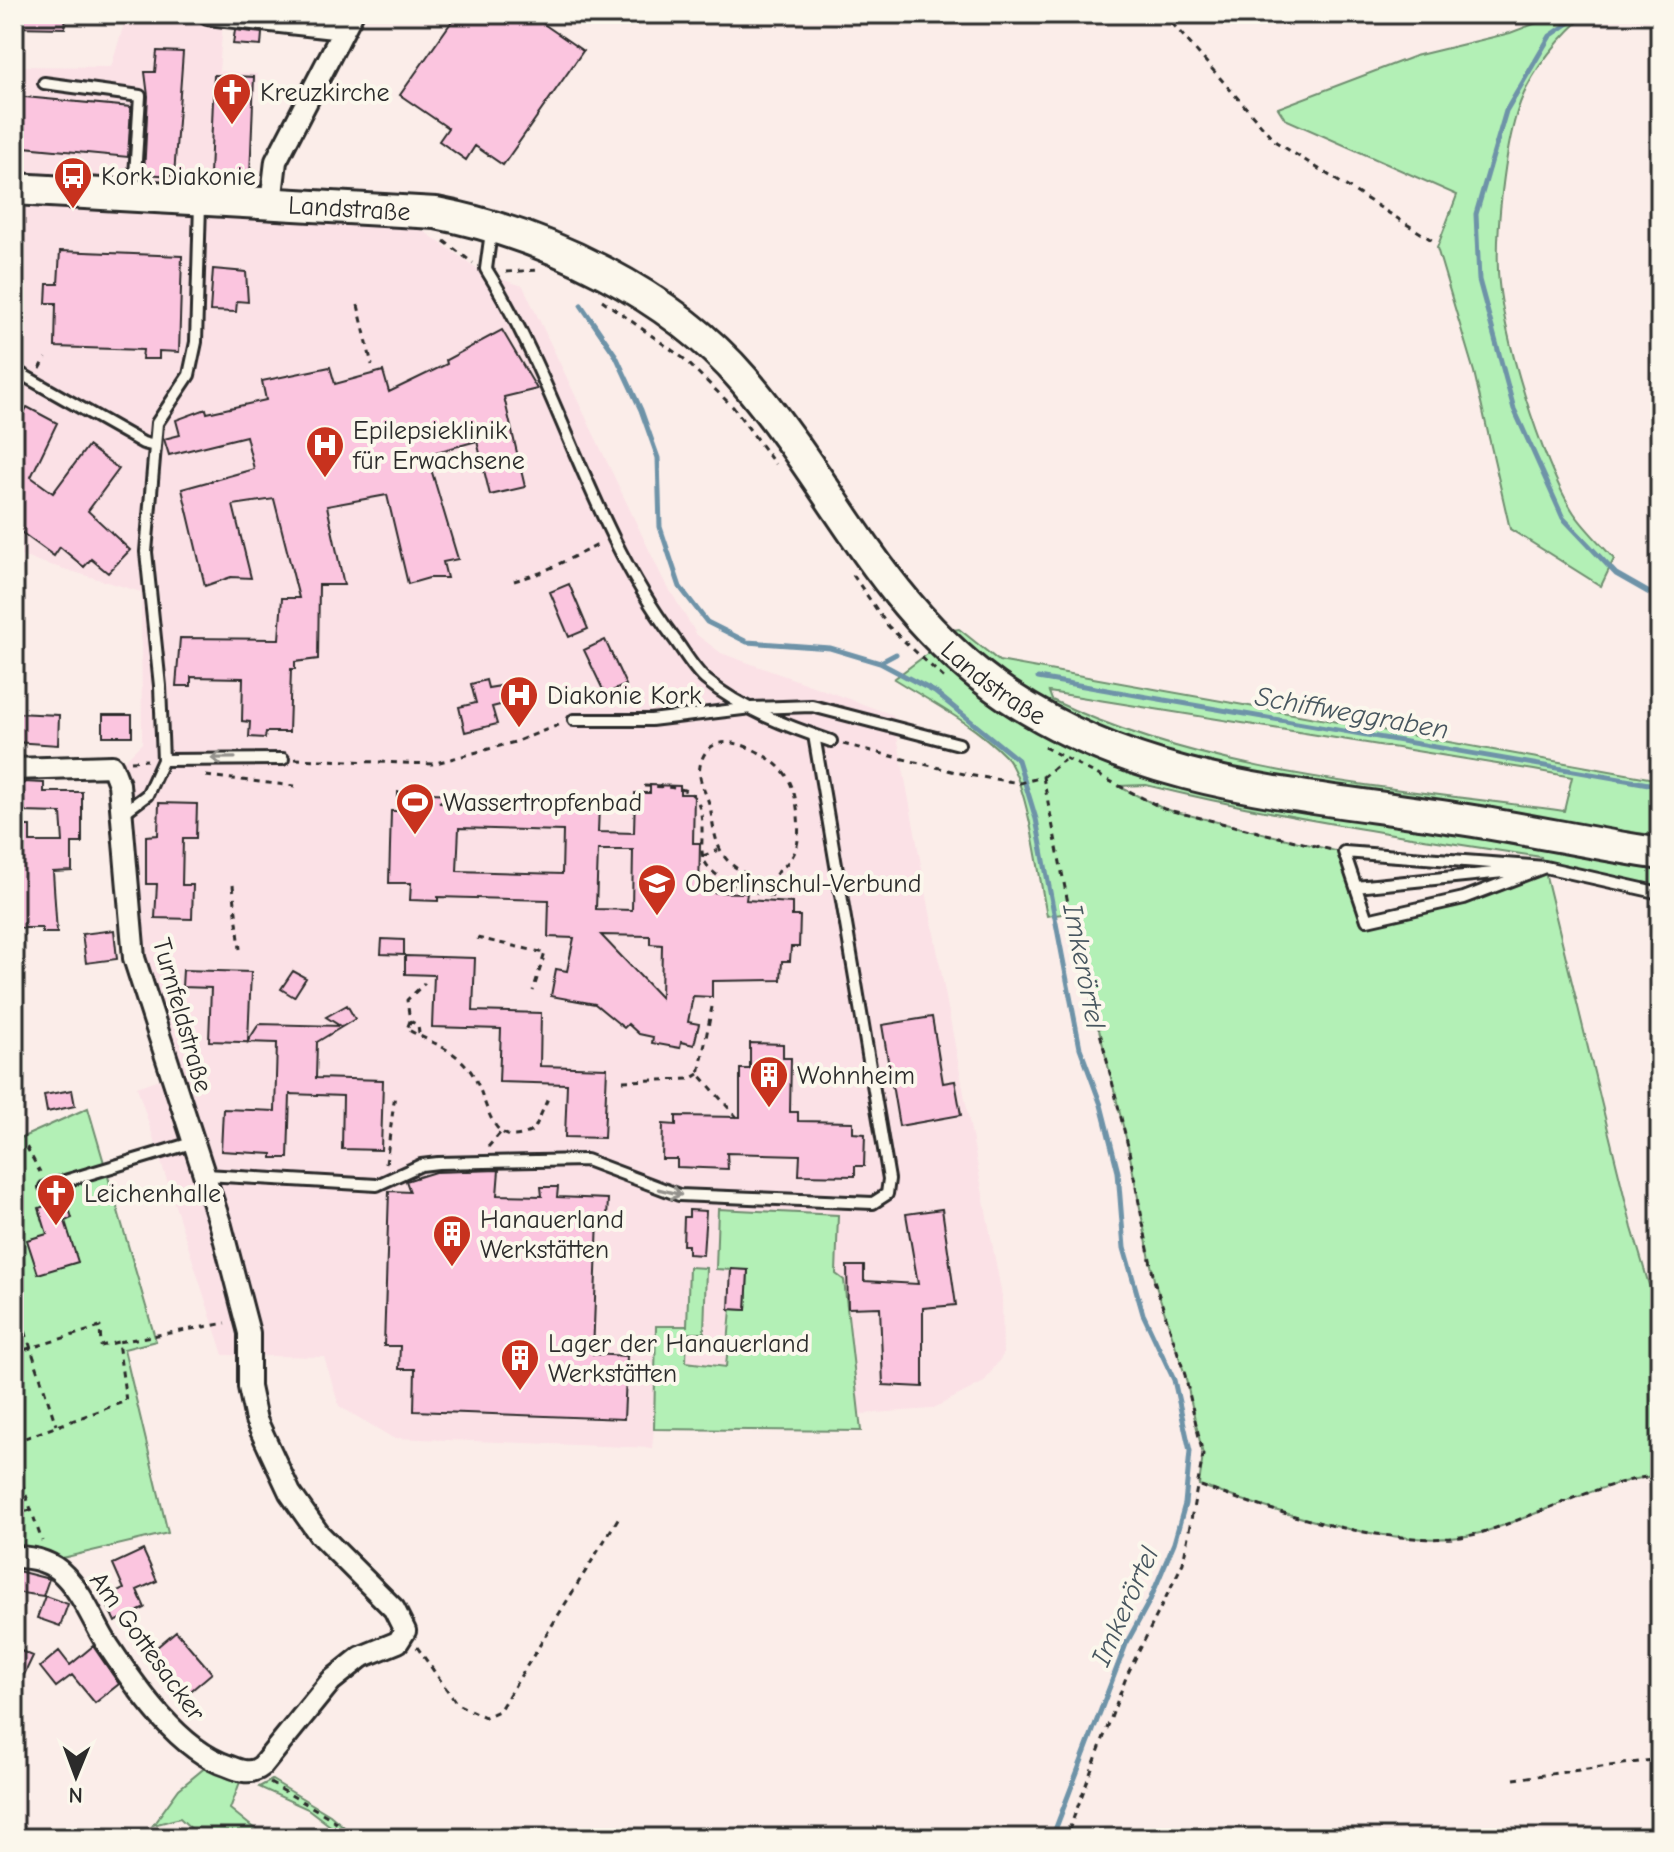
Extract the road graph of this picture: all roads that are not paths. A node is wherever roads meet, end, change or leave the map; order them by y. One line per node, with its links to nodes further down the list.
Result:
1 (208, 14): 2 (street)
2 (348, 21): 7 (street)
3 (44, 83): 5 (lane)
4 (14, 189): 5 (main road, Landstraße)
5 (134, 198): 6 (main road, Landstraße)
6 (201, 200): 7 (main road, Landstraße); 10 (lane)
7 (271, 203): 8 (main road, Landstraße)
8 (492, 226): 11 (lane); 20 (main road, Landstraße)
9 (14, 370): 10 (lane)
10 (155, 446): 17 (lane)
11 (751, 708): 12 (lane); 13 (lane); 15 (lane)
12 (574, 720)
13 (814, 735): 14 (lane); 25 (lane, one-way to 13)
14 (831, 741)
15 (959, 744)
16 (283, 759): 17 (lane, one-way to 17)
17 (163, 760): 19 (lane)
18 (14, 769): 19 (street, Turnfeldstraße)
19 (121, 814): 24 (street, Turnfeldstraße)
20 (1660, 854)
21 (1545, 867): 22 (lane); 22 (lane); 22 (lane); 23 (lane)
22 (1356, 887)
23 (1660, 893)
24 (195, 1142): 25 (street, Turnfeldstraße); 26 (lane)
25 (206, 1175): 28 (street, Turnfeldstraße)
26 (45, 1187)
27 (14, 1557): 28 (street, Am Gottesacker)
28 (255, 1771)

